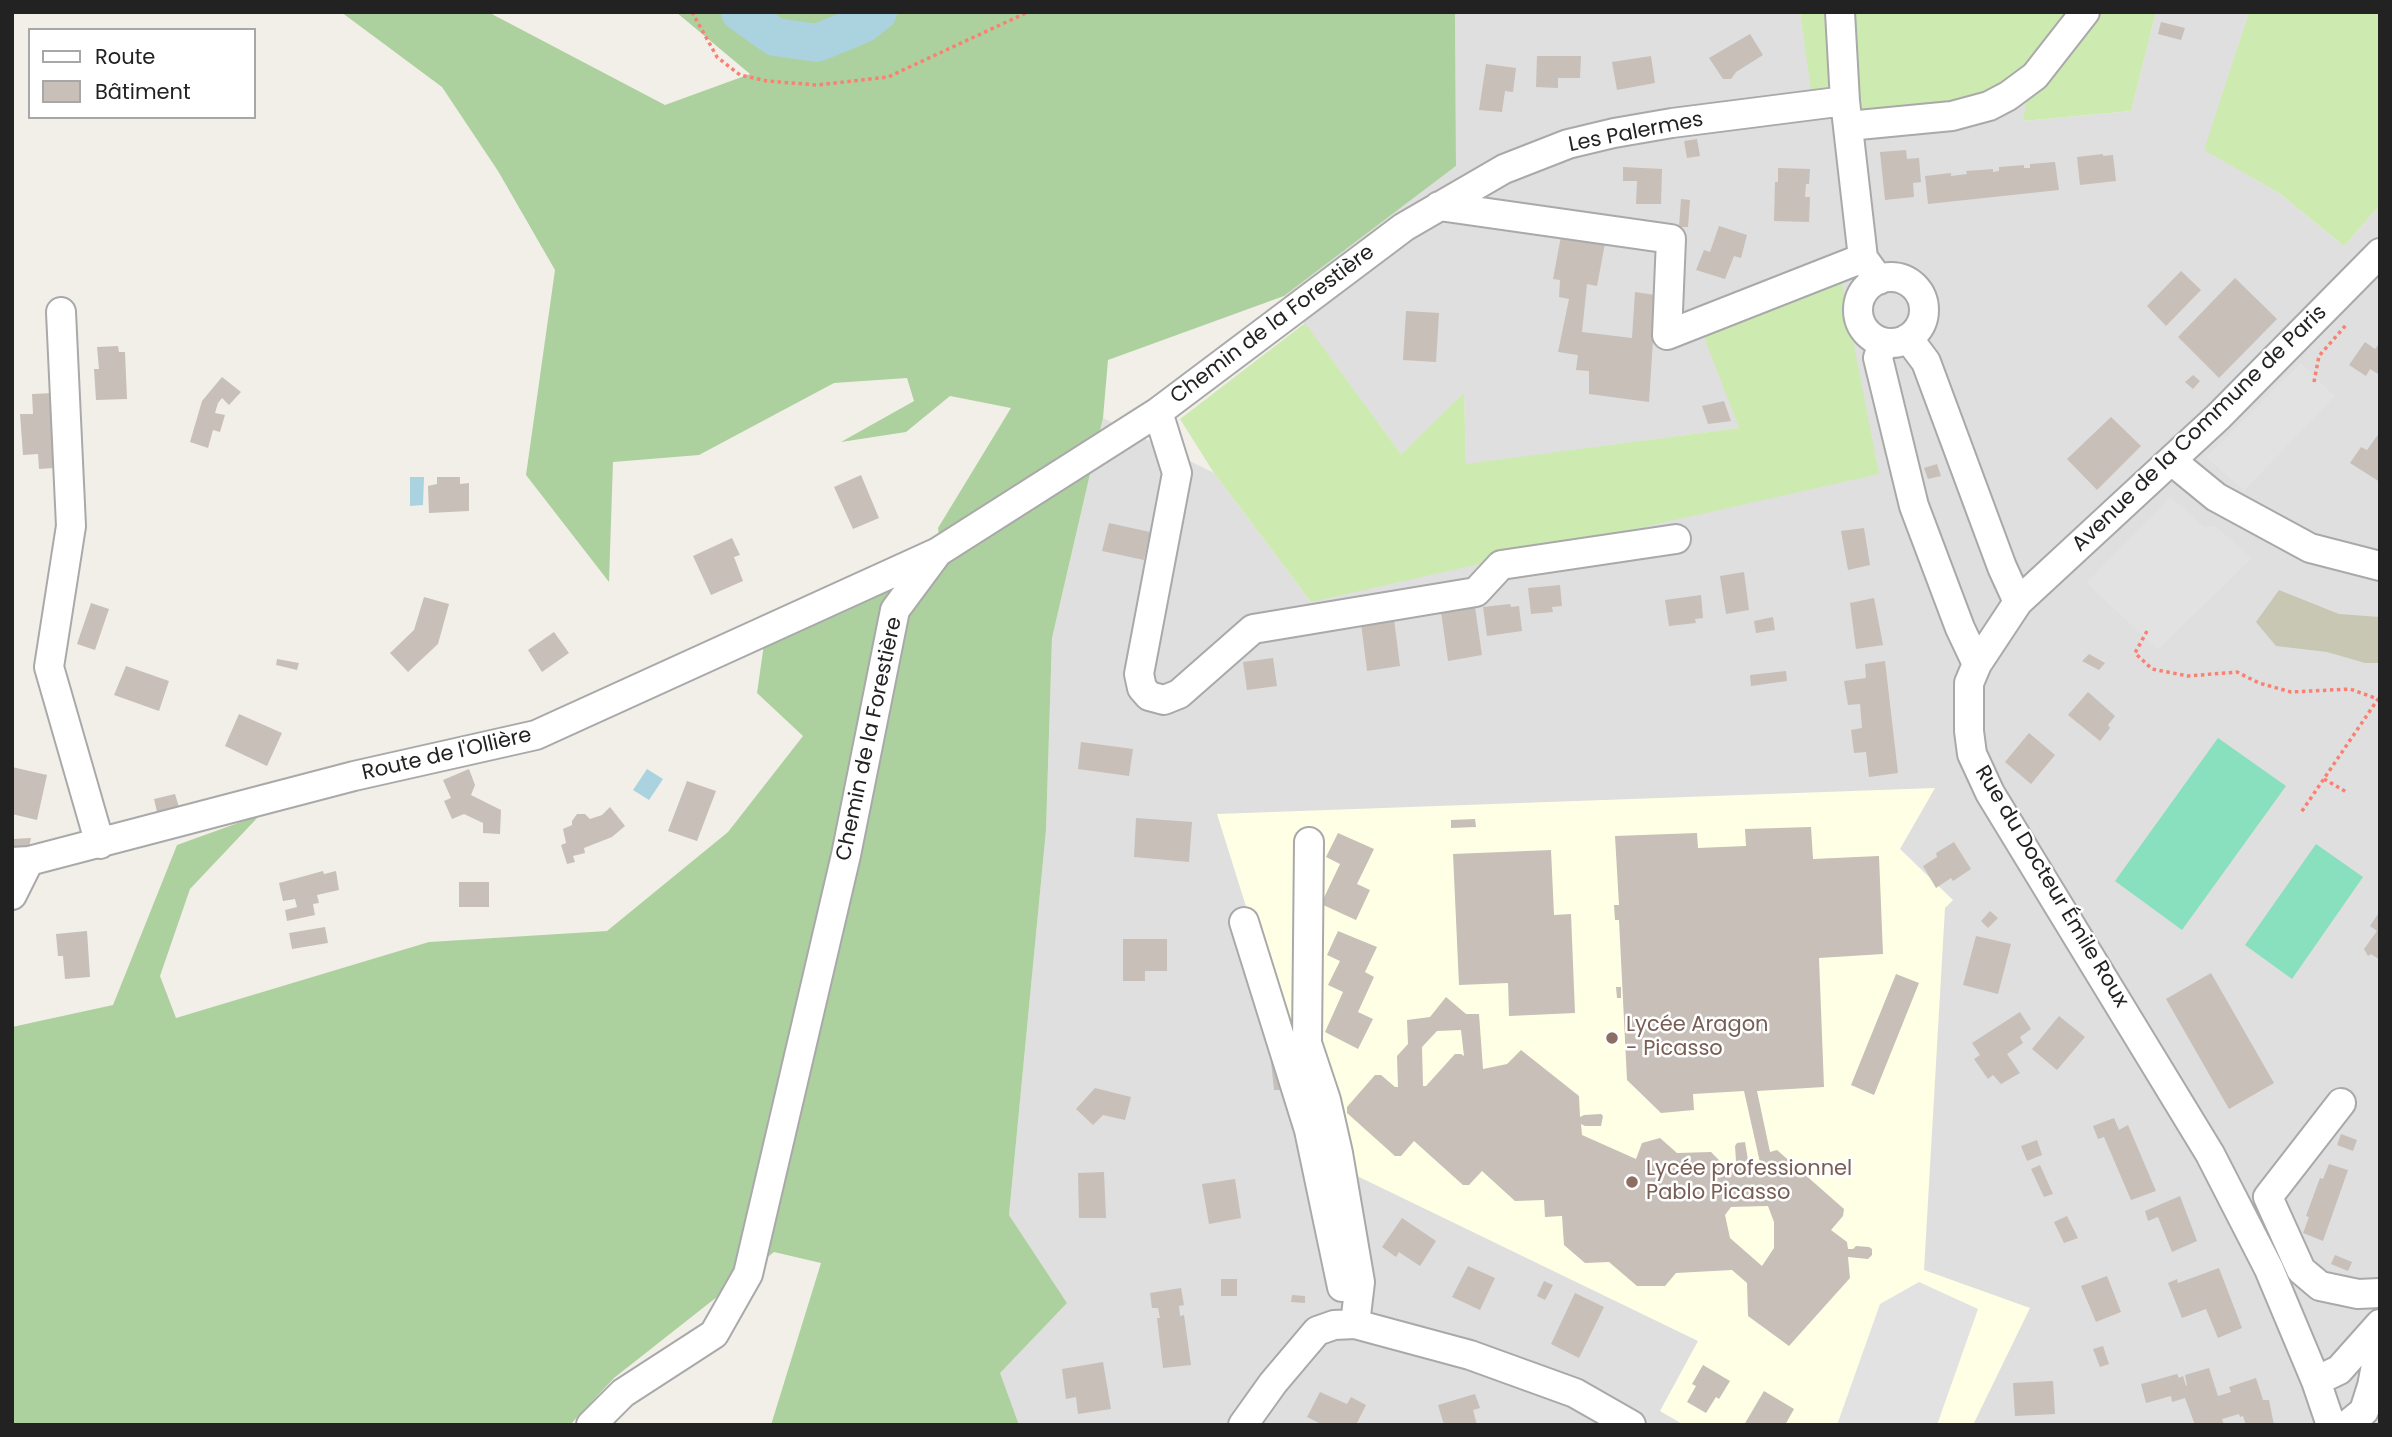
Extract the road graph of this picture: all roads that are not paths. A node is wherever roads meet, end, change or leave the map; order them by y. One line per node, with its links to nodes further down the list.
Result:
1 (1840, 12): 3 (street)
2 (2085, 12): 3 (street, Les Palermes)
3 (1847, 113): 4 (street, Les Palermes); 6 (street)
4 (1439, 206): 6 (street); 9 (street, Chemin de la Forestière)
5 (2380, 253): 10 (street, Avenue de la Commune de Paris)
6 (1871, 269): 8 (street); 8 (street)
7 (61, 312): 17 (street)
8 (1896, 340): 14 (street); 15 (street)
9 (1158, 412): 11 (street); 12 (street, Chemin de la Forestière)
10 (2172, 461): 13 (street); 14 (street, Avenue de la Commune de Paris)
11 (1676, 539)
12 (938, 552): 17 (street, Route de l'Ollière); 28 (street, Chemin de la Forestière)
13 (2380, 566)
14 (2018, 602): 15 (street, Rue du Docteur Émile Roux)
15 (1977, 664): 26 (street, Rue du Docteur Émile Roux)
16 (1309, 842): 23 (street)
17 (100, 844): 18 (street, Route de l'Ollière)
18 (21, 862): 19 (street)
19 (12, 895)
20 (1244, 922): 23 (street)
21 (2341, 1103): 22 (street)
22 (2380, 1293)
23 (1355, 1324): 29 (street); 30 (street)
24 (2380, 1324): 26 (street)
25 (2380, 1345): 27 (street)
26 (2327, 1375): 27 (street); 31 (street, Rue du Docteur Émile Roux)
27 (2372, 1386): 32 (street)
28 (591, 1425)
29 (1243, 1425)
30 (1631, 1425)
31 (2331, 1425)
32 (2347, 1425)

